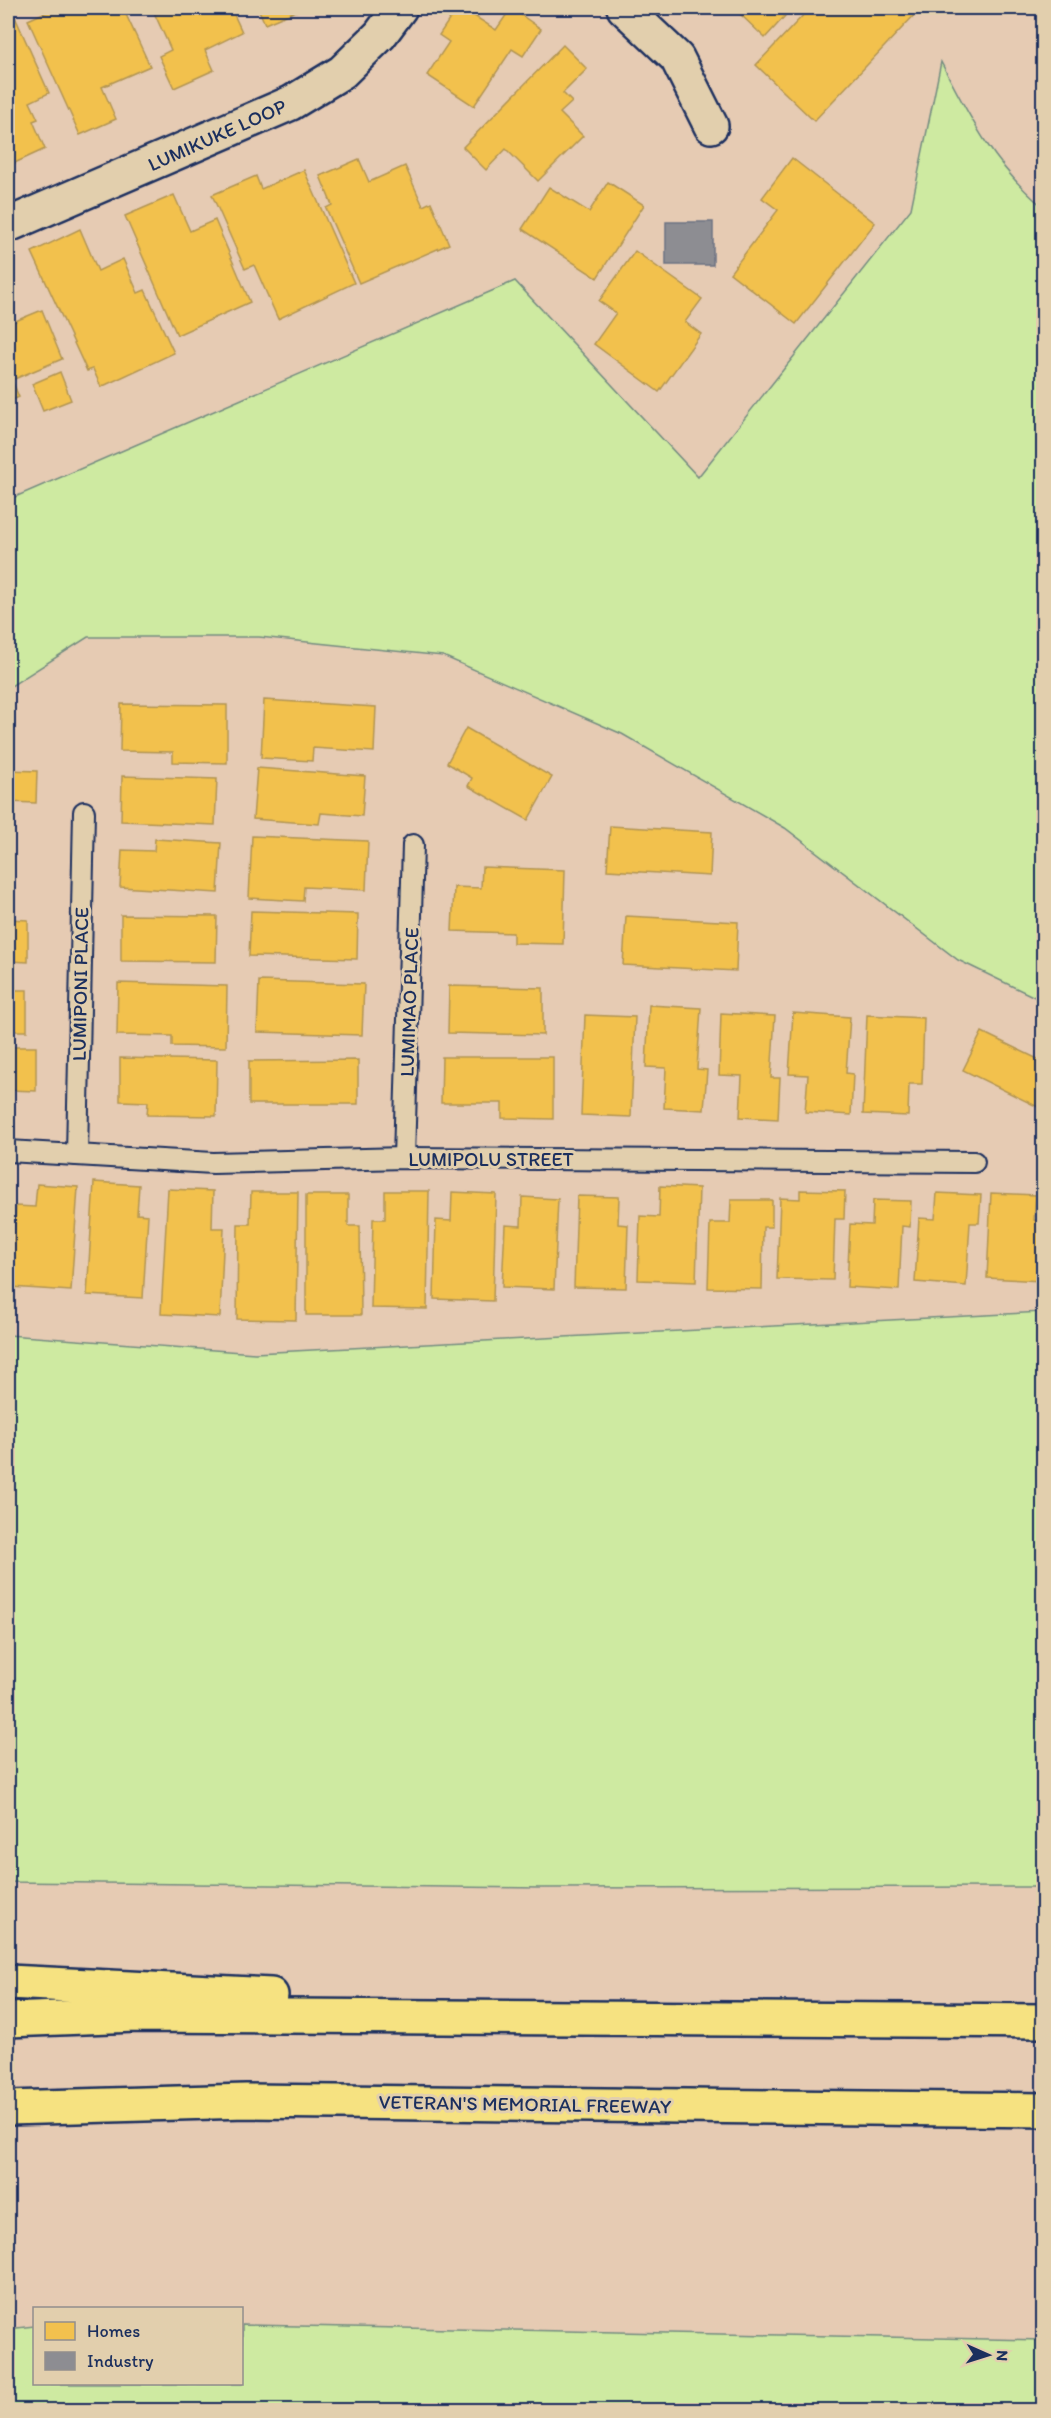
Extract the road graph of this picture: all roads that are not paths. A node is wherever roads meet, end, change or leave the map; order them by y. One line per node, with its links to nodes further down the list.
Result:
1 (400, 8): 4 (street, LUMIKUKE LOOP)
2 (624, 8): 3 (street)
3 (711, 126)
4 (8, 225)
5 (84, 812): 8 (lane, LUMIPONI PLACE)
6 (413, 845): 9 (lane, LUMIMAO PLACE)
7 (8, 1152): 8 (lane, LUMIPOLU STREET)
8 (77, 1155): 9 (lane, LUMIPOLU STREET)
9 (404, 1158): 10 (lane, LUMIPOLU STREET)
10 (974, 1162)
11 (8, 1982): 12 (highway)
12 (647, 2018): 13 (highway); 14 (highway)
13 (8, 2020)
14 (1044, 2021)
15 (8, 2108): 16 (highway, VETERAN'S MEMORIAL FREEWAY)
16 (1044, 2110)

